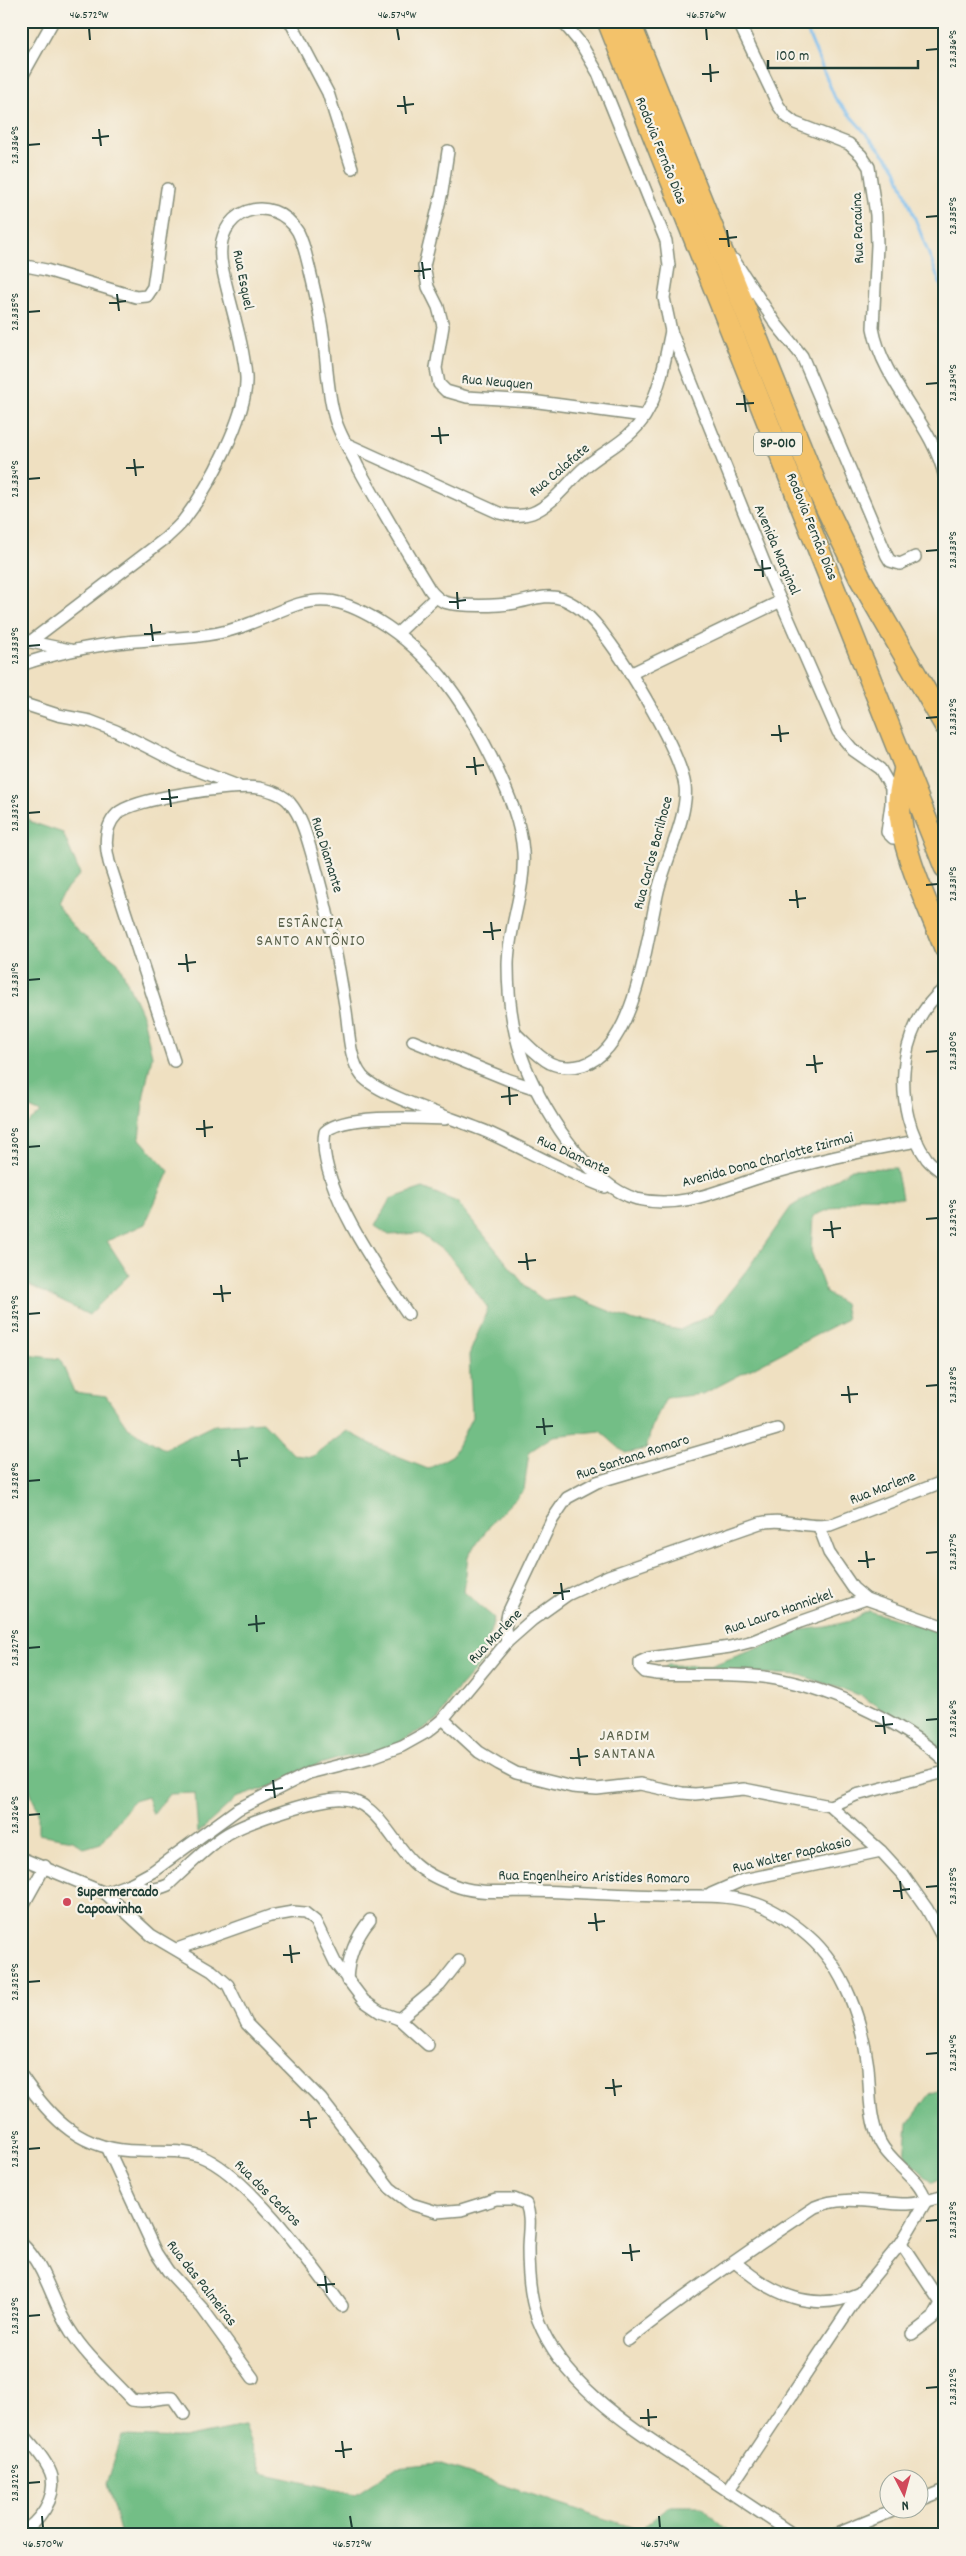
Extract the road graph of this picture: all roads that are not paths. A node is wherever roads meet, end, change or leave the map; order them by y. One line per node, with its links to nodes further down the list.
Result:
1 (53, 21): 7 (street)
2 (290, 21): 9 (street)
3 (562, 21): 13 (street, Avenida Marginal)
4 (608, 21): 27 (highway, Rodovia Fernão Dias / SP-010)
5 (629, 21): 11 (highway, Rodovia Fernão Dias / SP-010)
6 (738, 21): 16 (street, Rua Paraúna)
7 (21, 78)
8 (448, 151): 14 (street, Rua Neuquen)
9 (352, 168)
10 (167, 189): 12 (street)
11 (715, 231): 17 (street); 26 (highway, Rodovia Fernão Dias / SP-010)
12 (21, 266)
13 (670, 331): 14 (street, Rua Calafate); 19 (street, Avenida Marginal)
14 (644, 416): 15 (street, Rua Calafate)
15 (347, 444): 18 (street, Rua Esquel); 21 (street, Rua Esquel)
16 (945, 478)
17 (915, 557)
18 (436, 597): 20 (street); 24 (street, Rua Carlos Barilhoce)
19 (781, 601): 24 (street); 29 (street, Avenida Marginal)
20 (398, 632): 22 (street, Avenida Dona Charlotte Izirmai); 33 (street, Avenida Dona Charlotte Izirmai)
21 (26, 641): 22 (street)
22 (74, 650): 23 (street, Avenida Dona Charlotte Izirmai)
23 (21, 665)
24 (630, 674): 33 (street, Rua Carlos Barilhoce)
25 (21, 702): 28 (street)
26 (945, 725)
27 (905, 768): 29 (highway); 30 (highway, Rodovia Fernão Dias / SP-010)
28 (240, 787): 35 (street, Rua Diamante); 37 (street, Rua Diamante)
29 (904, 838): 31 (highway)
30 (945, 867)
31 (945, 948)
32 (945, 988): 38 (street)
33 (516, 1034): 36 (street, Avenida Dona Charlotte Izirmai)
34 (413, 1041): 36 (street)
35 (174, 1061)
36 (537, 1089): 40 (street, Avenida Dona Charlotte Izirmai)
37 (454, 1119): 40 (street, Rua Diamante); 41 (street)
38 (917, 1141): 39 (street); 40 (street, Avenida Dona Charlotte Izirmai)
39 (945, 1174)
40 (616, 1192)
41 (408, 1314)
42 (777, 1429): 47 (street, Rua Santana Romaro)
43 (945, 1481): 44 (street, Rua Marlene)
44 (819, 1527): 45 (street); 47 (street, Rua Marlene)
45 (866, 1599): 46 (street); 49 (street, Rua Laura Hannickel)
46 (945, 1627)
47 (507, 1642): 48 (street, Rua Marlene)
48 (443, 1719): 51 (street); 55 (street, Rua Marlene)
49 (945, 1761)
50 (945, 1772): 51 (street)
51 (830, 1806): 52 (street)
52 (881, 1851): 57 (street, Rua Walter Papakasio); 60 (street)
53 (21, 1858): 54 (street)
54 (45, 1866): 56 (street); 58 (street)
55 (132, 1883): 56 (street, Rua Marlene); 57 (street, Rua Engenlheiro Aristides Romaro)
56 (105, 1893): 61 (street)
57 (711, 1895): 70 (street, Rua Engenlheiro Aristides Romaro)
58 (21, 1909)
59 (370, 1920): 63 (street)
60 (945, 1942)
61 (177, 1949): 63 (street); 83 (street)
62 (459, 1961): 64 (street)
63 (347, 1980): 64 (street)
64 (399, 2019): 65 (street)
65 (428, 2045)
66 (21, 2076): 67 (street, Rua dos Cedros)
67 (25, 2090): 68 (street, Rua dos Cedros)
68 (108, 2149): 76 (street, Rua dos Cedros); 79 (street, Rua das Palmeiras)
69 (945, 2196): 70 (street)
70 (926, 2201): 72 (street); 73 (street)
71 (21, 2243): 80 (street)
72 (901, 2243): 74 (street); 75 (street)
73 (736, 2263): 74 (street); 78 (street)
74 (860, 2293): 83 (street)
75 (943, 2301): 77 (street)
76 (342, 2306)
77 (912, 2334)
78 (628, 2340)
79 (253, 2378)
80 (184, 2414)
81 (21, 2432): 86 (street)
82 (945, 2490): 84 (street)
83 (728, 2491): 87 (street)
84 (928, 2497)
85 (878, 2517): 88 (street)
86 (21, 2532)
87 (794, 2535)
88 (834, 2535)

